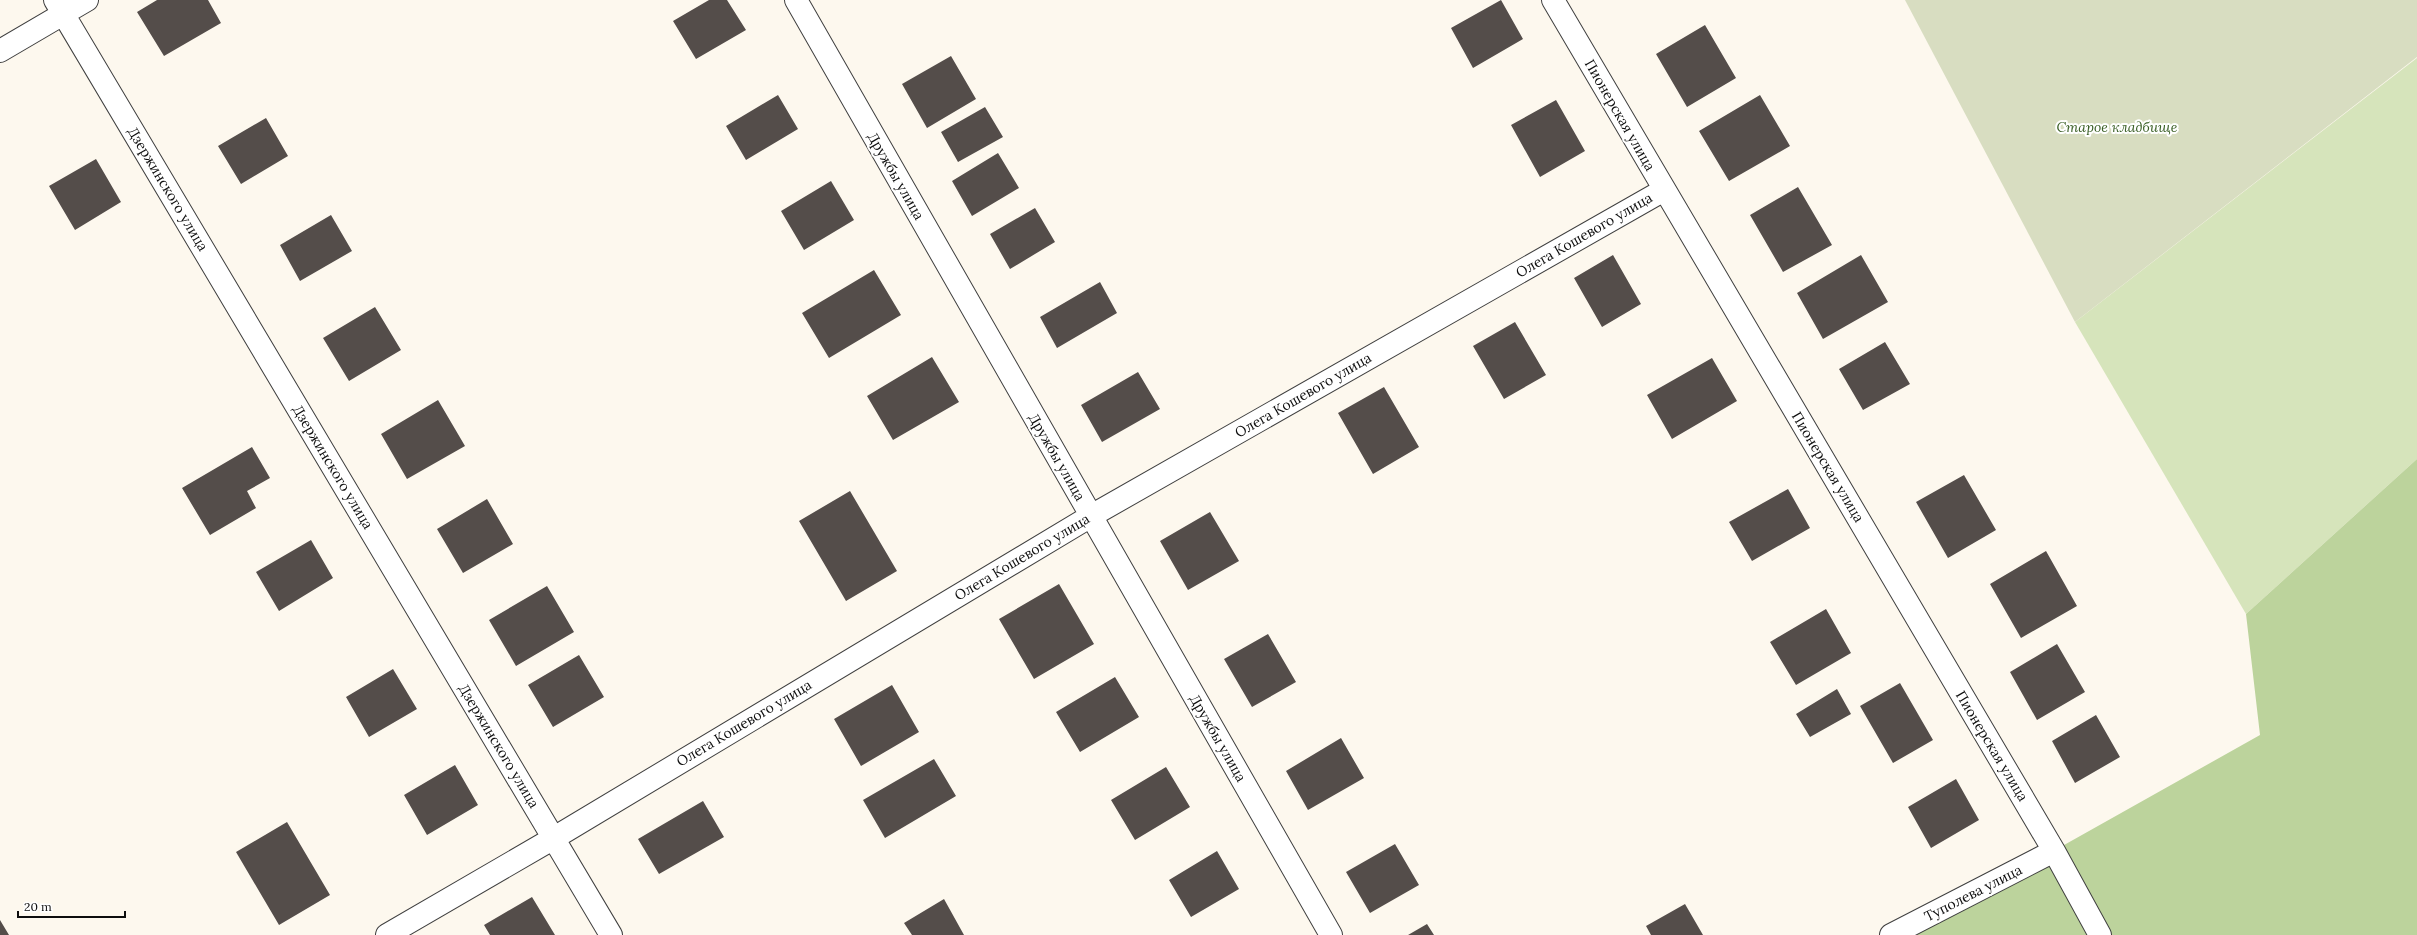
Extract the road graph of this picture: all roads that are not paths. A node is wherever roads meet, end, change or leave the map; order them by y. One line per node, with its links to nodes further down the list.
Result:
1 (87, 0): 4 (street)
2 (796, 0): 7 (street, Дружбы улица)
3 (1553, 0): 6 (street, Пионерская улица)
4 (60, 7): 5 (street); 8 (street, Дзержинского улица)
5 (0, 51)
6 (1664, 190): 7 (street, Олега Кошевого улица); 9 (street, Пионерская улица)
7 (1091, 516): 8 (street, Олега Кошевого улица); 12 (street, Дружбы улица)
8 (554, 838): 10 (street, Олега Кошевого улица); 11 (street, Дзержинского улица)
9 (2054, 851): 13 (street, Туполева улица); 14 (street, Пионерская улица)
10 (386, 935)
11 (612, 935)
12 (1331, 935)
13 (1891, 935)
14 (2100, 935)

